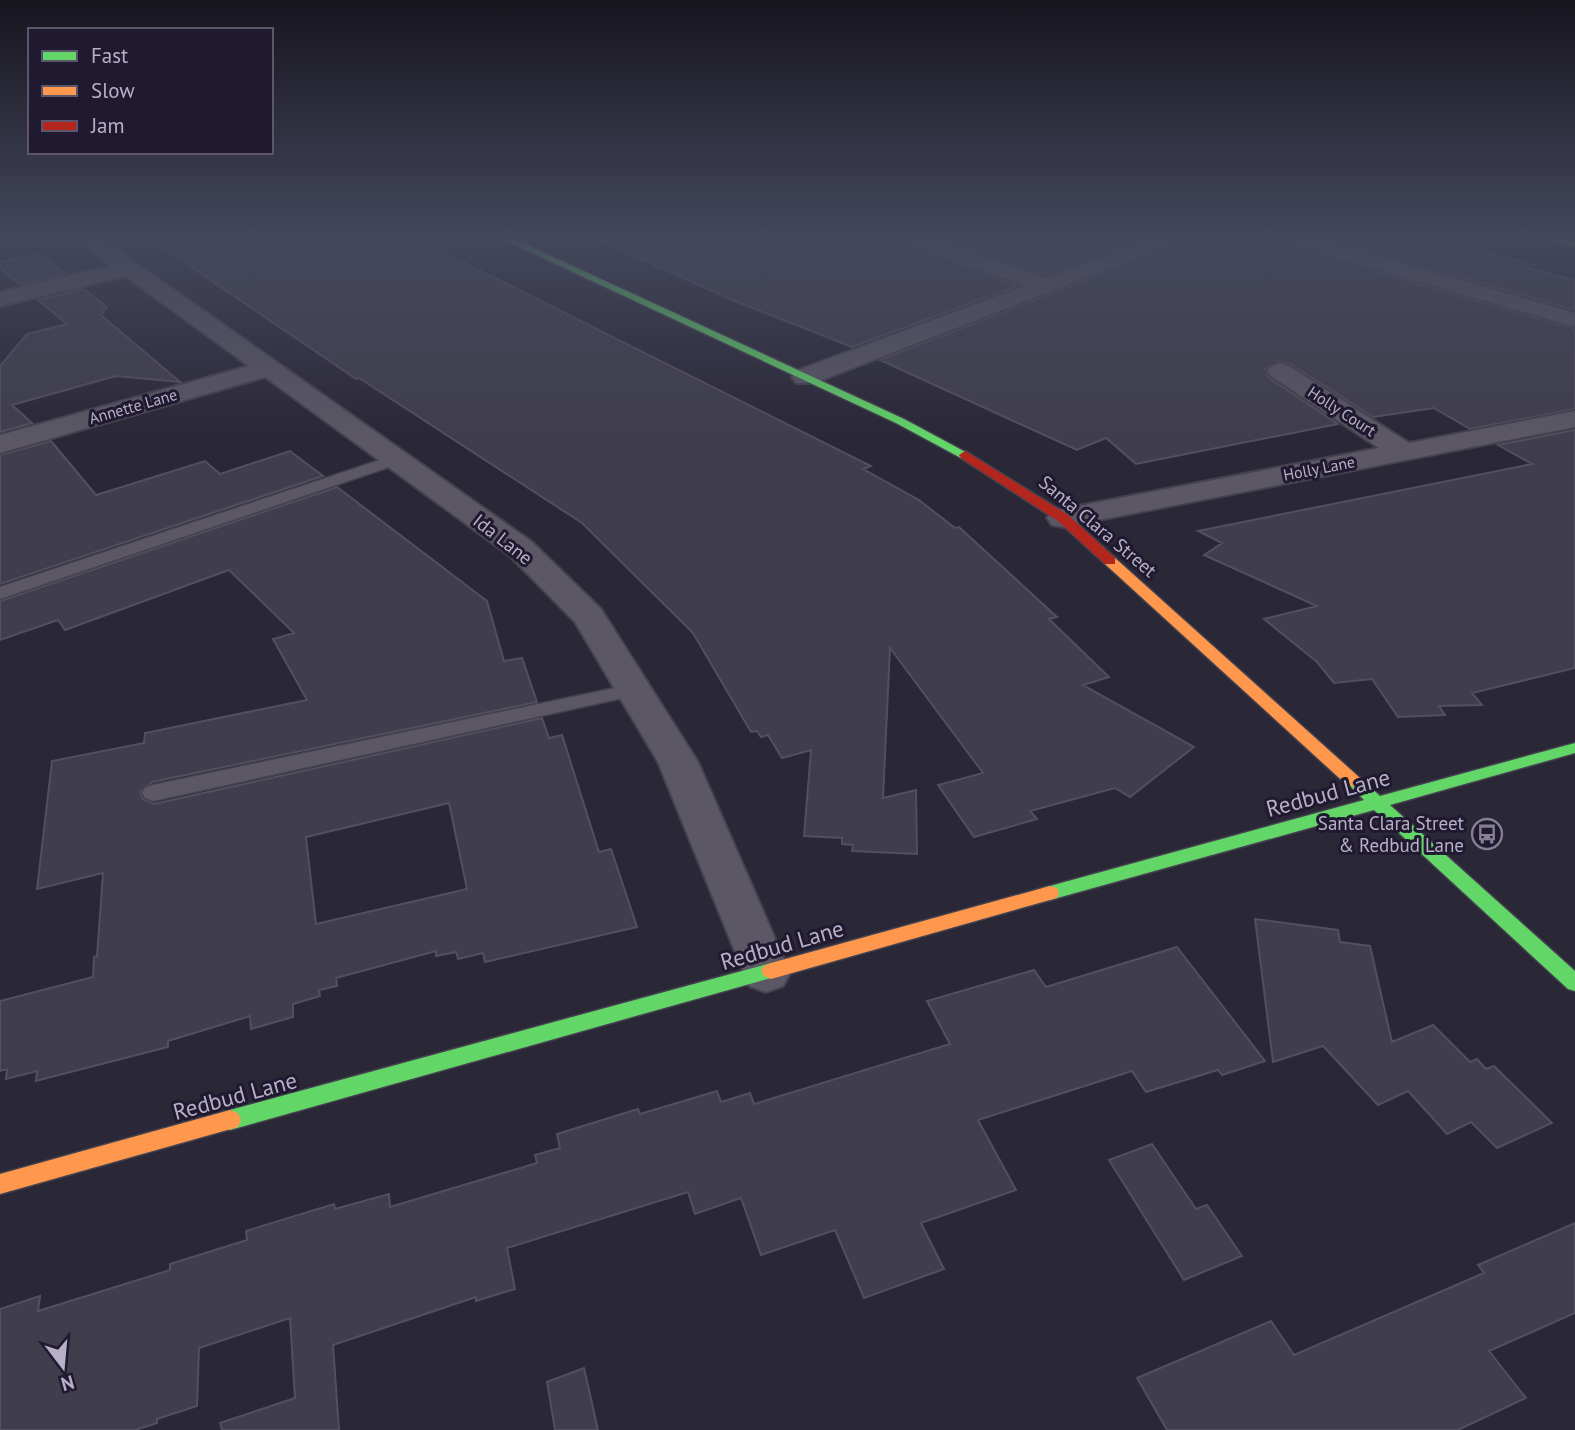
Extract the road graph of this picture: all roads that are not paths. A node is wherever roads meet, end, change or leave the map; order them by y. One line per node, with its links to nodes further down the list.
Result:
1 (177, 304): 6 (street, Ida Lane)
2 (646, 304): 8 (main road, Santa Clara Street)
3 (996, 304): 8 (street)
4 (1519, 304): 5 (street)
5 (1575, 320)
6 (266, 369): 10 (street, Annette Lane); 12 (street, Ida Lane)
7 (1280, 370): 11 (street, Holly Court)
8 (805, 377): 13 (main road, Santa Clara Street)
9 (1575, 419): 11 (street, Holly Lane)
10 (0, 444)
11 (1404, 452): 13 (street, Holly Lane)
12 (395, 460): 14 (lane); 15 (street, Ida Lane)
13 (1063, 519): 18 (main road, Santa Clara Street)
14 (0, 593)
15 (634, 690): 17 (lane); 19 (street, Ida Lane)
16 (1575, 748): 18 (main road, Redbud Lane)
17 (153, 793)
18 (1376, 803): 19 (main road, Redbud Lane); 20 (main road, Santa Clara Street)
19 (766, 973): 21 (main road, Redbud Lane)
20 (1575, 983)
21 (0, 1185)

